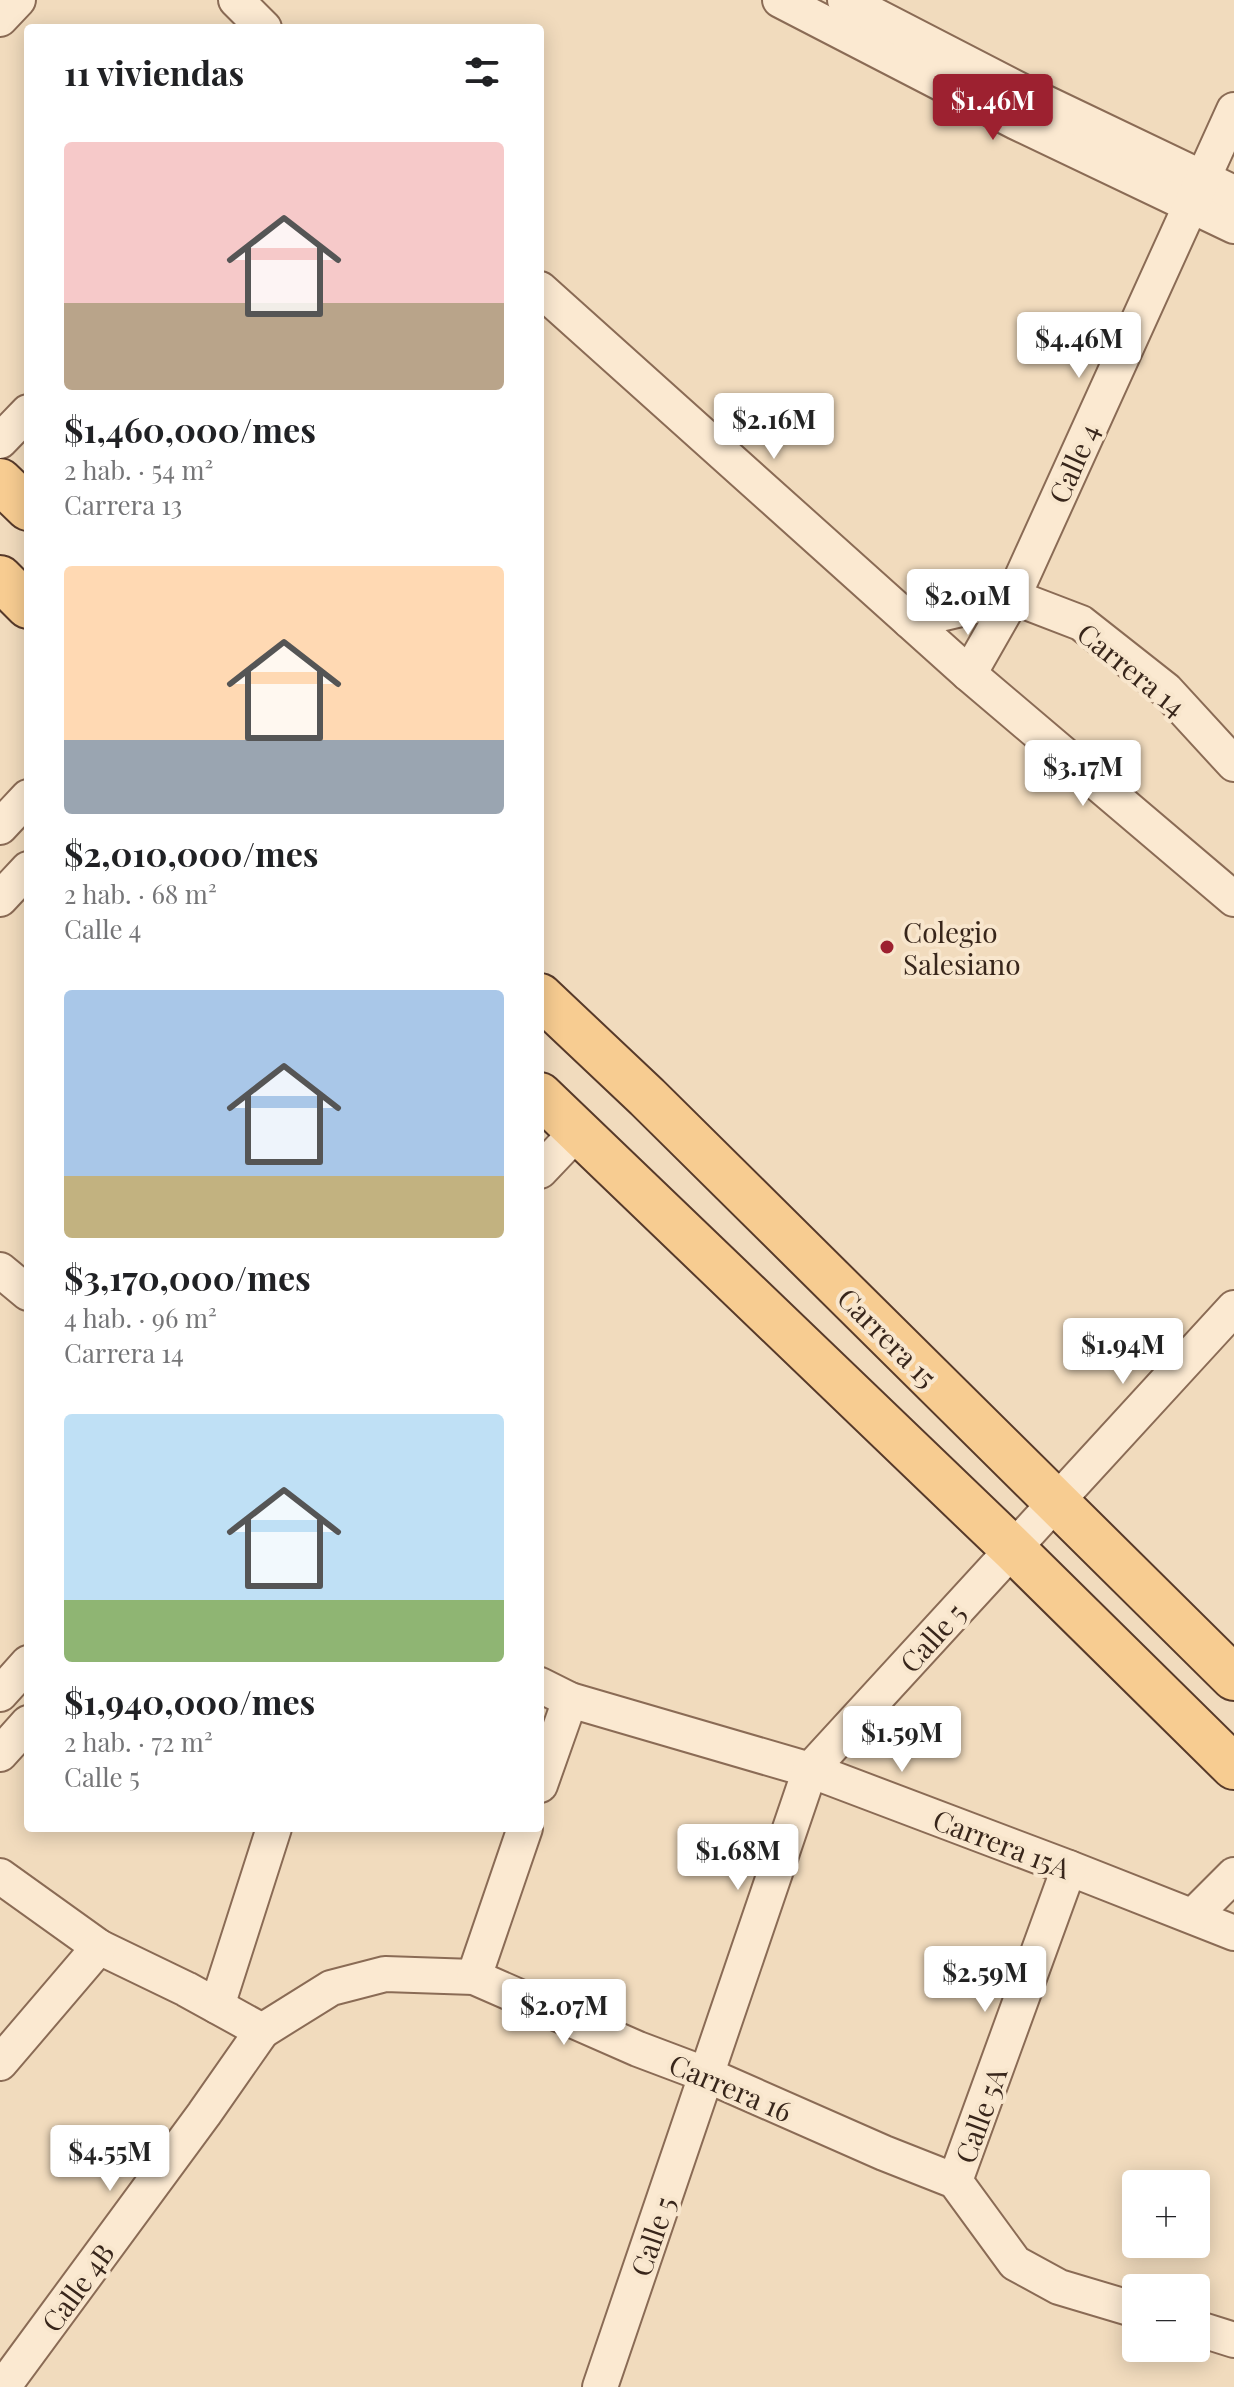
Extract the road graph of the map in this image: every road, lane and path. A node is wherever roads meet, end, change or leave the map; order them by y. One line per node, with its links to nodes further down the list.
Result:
1 (18, 0): 5 (street)
2 (236, 0): 6 (street)
3 (780, 0): 8 (street)
4 (845, 0): 8 (street)
5 (0, 19)
6 (260, 24)
7 (1234, 110): 8 (street, Calle 4)
8 (1195, 192): 9 (street); 10 (street); 17 (street, Calle 4)
9 (1234, 193)
10 (1234, 226)
11 (546, 307): 19 (street)
12 (24, 416): 13 (street)
13 (0, 441)
14 (0, 481): 15 (main road)
15 (24, 504)
16 (0, 578): 18 (main road)
17 (1013, 597): 19 (street); 20 (street, Calle 4); 21 (street, Carrera 14)
18 (24, 602)
19 (910, 621): 20 (street)
20 (969, 674): 26 (street)
21 (1234, 764)
22 (24, 801): 23 (street)
23 (0, 827)
24 (24, 873): 25 (street)
25 (0, 899)
26 (1234, 899)
27 (544, 1000): 33 (main road, Carrera 15)
28 (552, 1110): 29 (street); 34 (main road)
29 (544, 1151)
30 (0, 1270): 31 (street)
31 (24, 1290)
32 (1234, 1308): 33 (street, Calle 5)
33 (1055, 1503): 34 (street, Calle 5); 36 (main road, Carrera 15)
34 (1013, 1549): 42 (main road); 43 (street, Calle 5)
35 (24, 1667): 38 (street)
36 (1234, 1678)
37 (555, 1692): 41 (street); 43 (street, Carrera 15A)
38 (0, 1694)
39 (24, 1727): 40 (street)
40 (0, 1754)
41 (544, 1760)
42 (1234, 1767)
43 (810, 1770): 46 (street, Carrera 15A); 56 (street, Calle 5)
44 (273, 1832): 53 (street)
45 (524, 1832): 52 (street)
46 (1069, 1868): 49 (street, Carrera 15A); 57 (street, Calle 5A)
47 (1234, 1875): 49 (street)
48 (0, 1876): 51 (street)
49 (1193, 1916): 50 (street, Carrera 15A)
50 (1234, 1933)
51 (99, 1947): 53 (street); 55 (street)
52 (474, 1977): 54 (street, Carrera 16); 56 (street, Carrera 16)
53 (217, 2006): 54 (street)
54 (262, 2031): 61 (street, Calle 4B)
55 (0, 2063)
56 (707, 2075): 57 (street, Carrera 16); 62 (street, Calle 5)
57 (955, 2181): 58 (street)
58 (1122, 2306)
59 (1210, 2332): 60 (street)
60 (1234, 2340)
61 (3, 2387)
62 (600, 2387)

